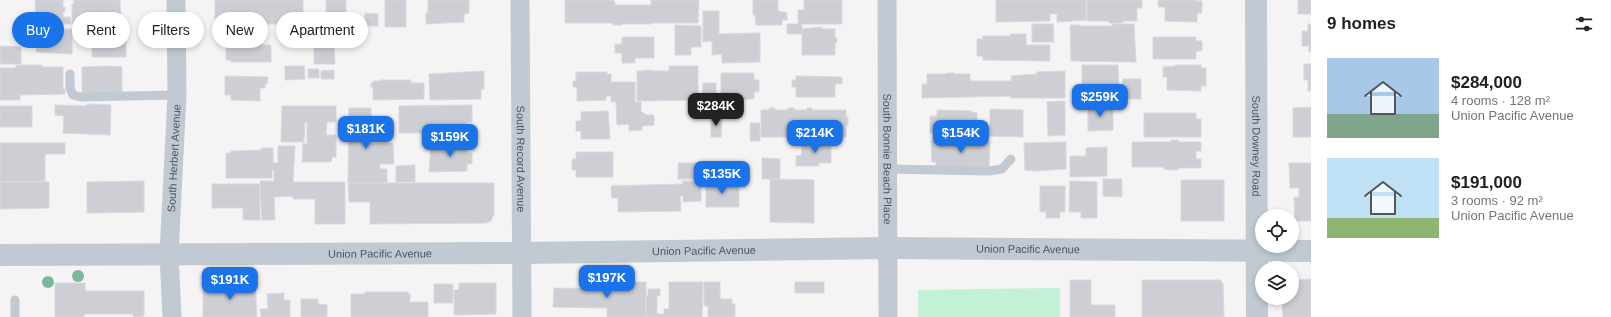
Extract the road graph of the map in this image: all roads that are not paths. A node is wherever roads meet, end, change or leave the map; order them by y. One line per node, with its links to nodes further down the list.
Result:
1 (176, 0): 6 (street, South Herbert Avenue)
2 (520, 0): 14 (street, South Record Avenue)
3 (887, 0): 8 (street, South Bonnie Beach Place)
4 (1256, 0): 9 (street, South Downey Road)
5 (70, 74): 6 (lane)
6 (177, 94): 16 (street, South Herbert Avenue)
7 (1011, 159): 8 (lane)
8 (888, 169): 10 (street, South Bonnie Beach Place)
9 (1257, 209)
10 (888, 248): 11 (street, Union Pacific Avenue); 14 (street, Union Pacific Avenue); 22 (street, South Bonnie Beach Place)
11 (1255, 251)
12 (1299, 251): 13 (street, Union Pacific Avenue)
13 (1311, 251)
14 (522, 253): 16 (street, Union Pacific Avenue); 21 (street, South Record Avenue)
15 (1257, 253): 23 (street, South Downey Road)
16 (169, 254): 17 (street, Union Pacific Avenue); 20 (street, South Herbert Avenue)
17 (0, 255)
18 (15, 300): 19 (lane)
19 (15, 317)
20 (172, 317)
21 (522, 317)
22 (888, 317)
23 (1257, 317)

